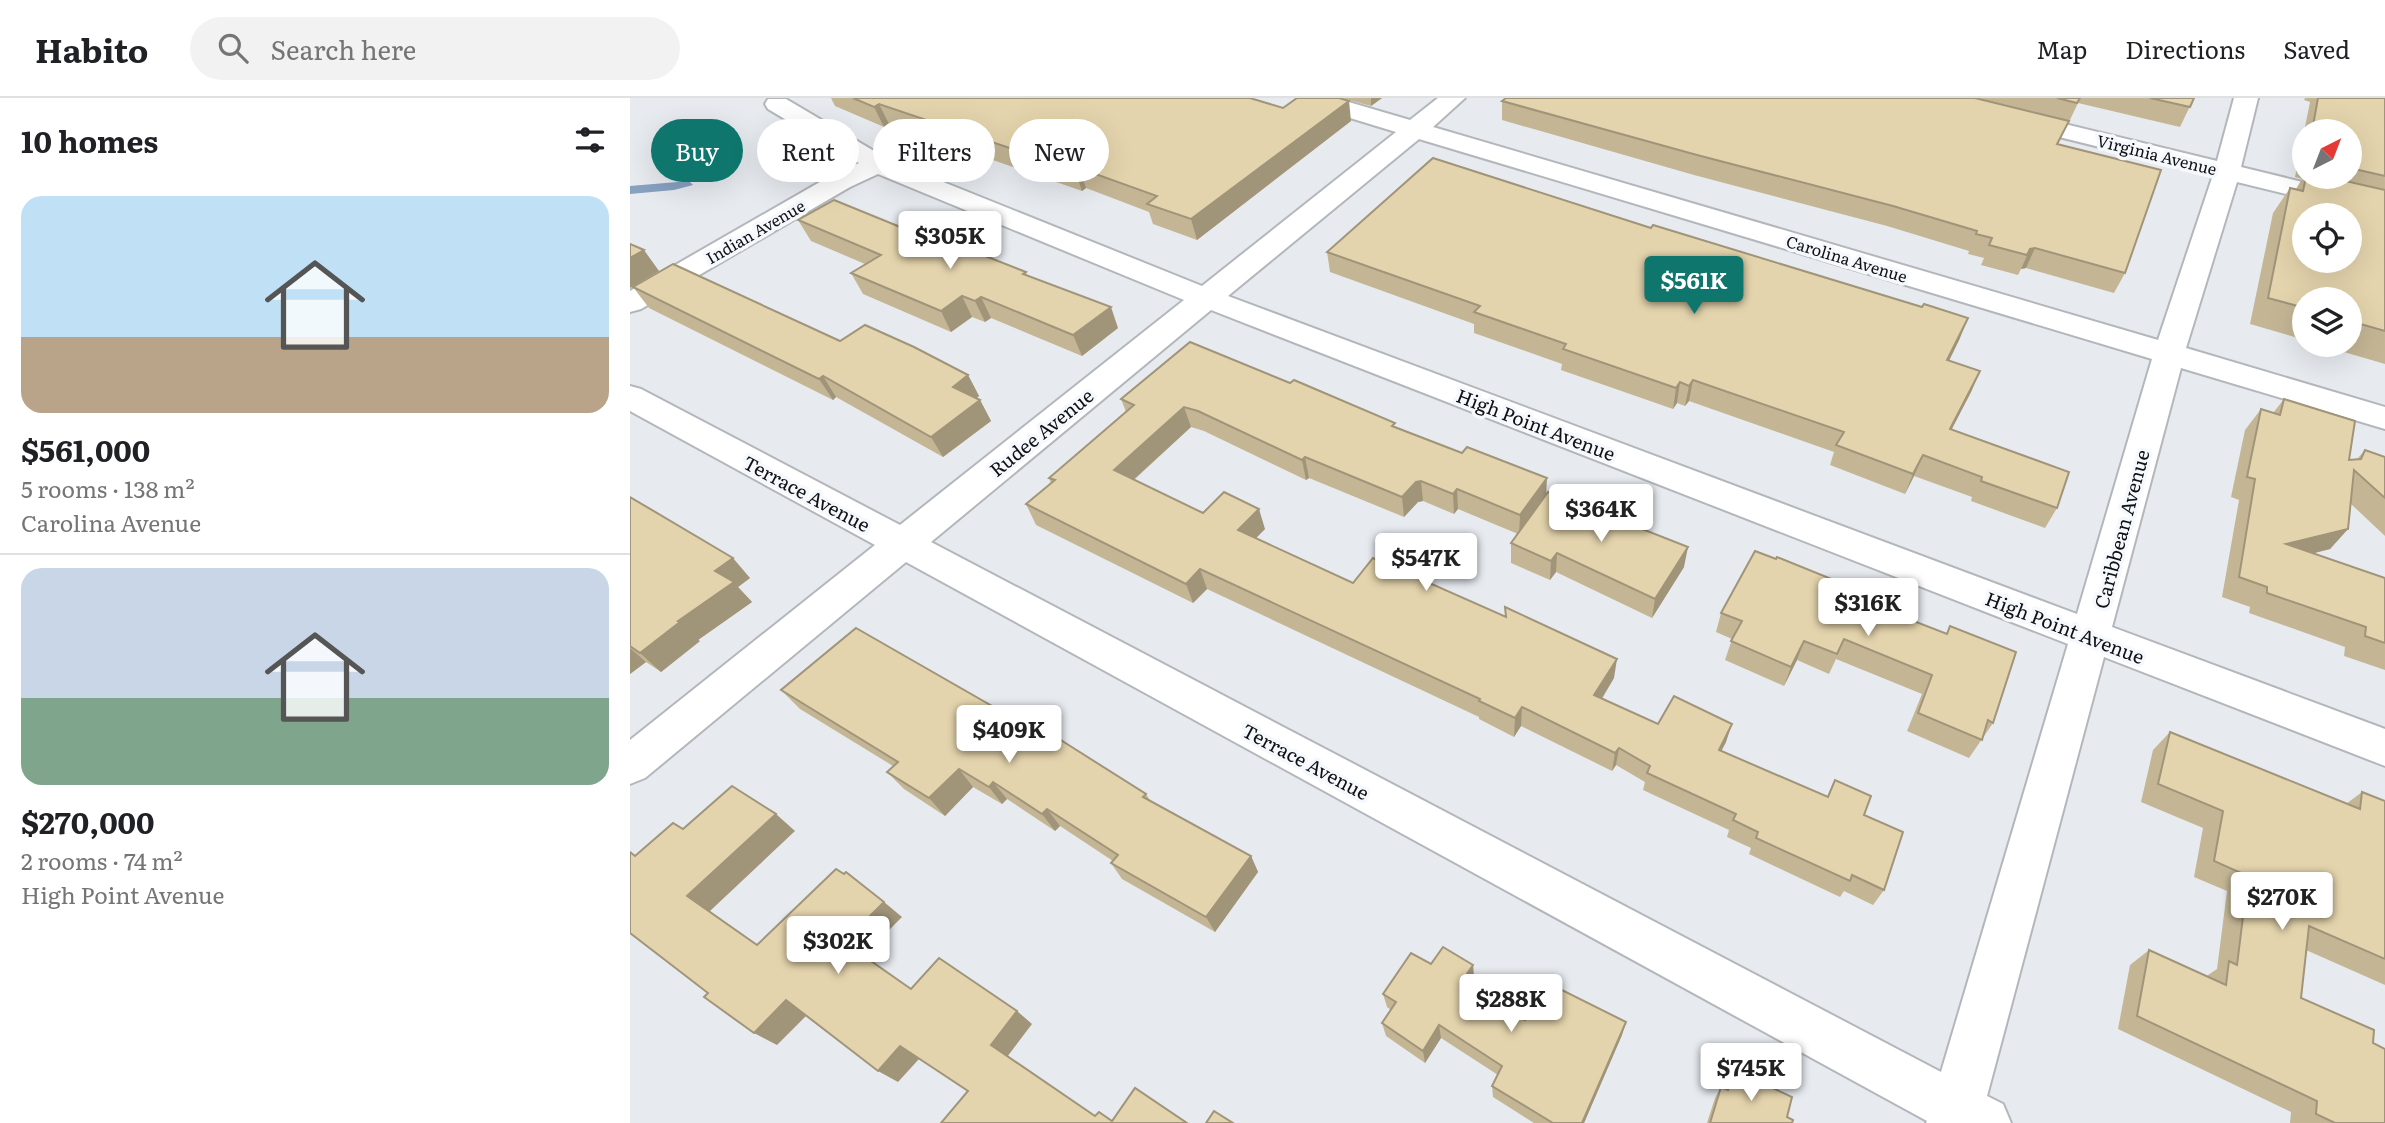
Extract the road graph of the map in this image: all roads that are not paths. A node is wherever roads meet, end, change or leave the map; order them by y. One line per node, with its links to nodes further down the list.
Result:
1 (1309, 98): 6 (street, Carolina Avenue)
2 (1452, 98): 6 (street, Rudee Avenue)
3 (1929, 98): 9 (street, Virginia Avenue)
4 (2246, 98): 9 (street, Caribbean Avenue)
5 (777, 103): 7 (street, High Point Avenue)
6 (1414, 130): 12 (street, Rudee Avenue); 14 (street, Carolina Avenue)
7 (873, 161)
8 (873, 166): 13 (street, Indian Avenue)
9 (2227, 172): 11 (street, Virginia Avenue); 14 (street, Caribbean Avenue)
10 (921, 182): 12 (street, High Point Avenue)
11 (2385, 210)
12 (1206, 298): 17 (street, Rudee Avenue); 18 (street, High Point Avenue)
13 (630, 303)
14 (2169, 354): 16 (street, Carolina Avenue); 18 (street, Caribbean Avenue)
15 (630, 397): 17 (street, Terrace Avenue)
16 (2385, 418)
17 (902, 545): 20 (street, Rudee Avenue); 21 (street, Terrace Avenue)
18 (2091, 638): 19 (street, High Point Avenue); 21 (street, Caribbean Avenue)
19 (2385, 748)
20 (630, 765)
21 (1965, 1118)

